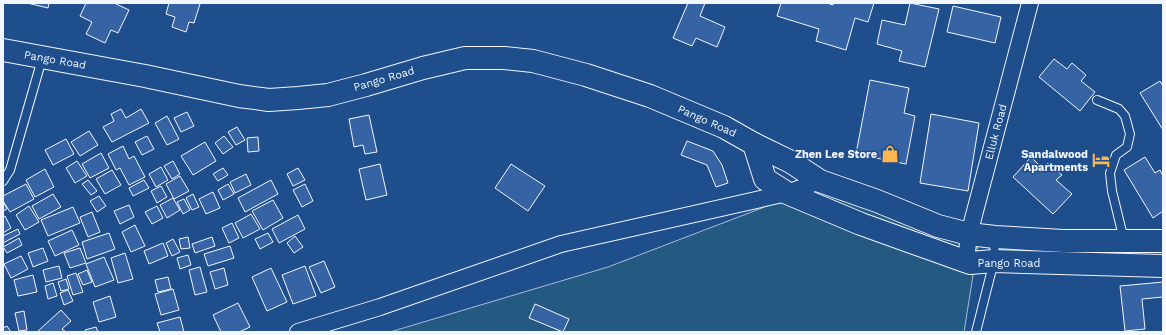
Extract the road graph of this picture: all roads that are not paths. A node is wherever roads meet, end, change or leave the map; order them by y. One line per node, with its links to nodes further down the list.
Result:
1 (1030, 3): 9 (street, Elluk Road)
2 (3, 50): 3 (street, Pango Road)
3 (42, 58): 5 (street, Pango Road); 7 (lane)
4 (1097, 100): 11 (lane)
5 (754, 144): 6 (street, Pango Road); 8 (street, Pango Road)
6 (820, 181): 8 (street); 9 (street, Pango Road)
7 (3, 182)
8 (787, 193): 13 (street, Pango Road); 16 (street)
9 (969, 234): 10 (street, Pango Road); 13 (street, Elluk Road)
10 (995, 237): 11 (street, Pango Road); 14 (lane)
11 (1124, 241): 12 (street, Pango Road)
12 (1163, 241)
13 (966, 261): 14 (street, Pango Road)
14 (994, 261): 15 (street, Pango Road); 17 (lane)
15 (1163, 266)
16 (298, 332)
17 (976, 332)

